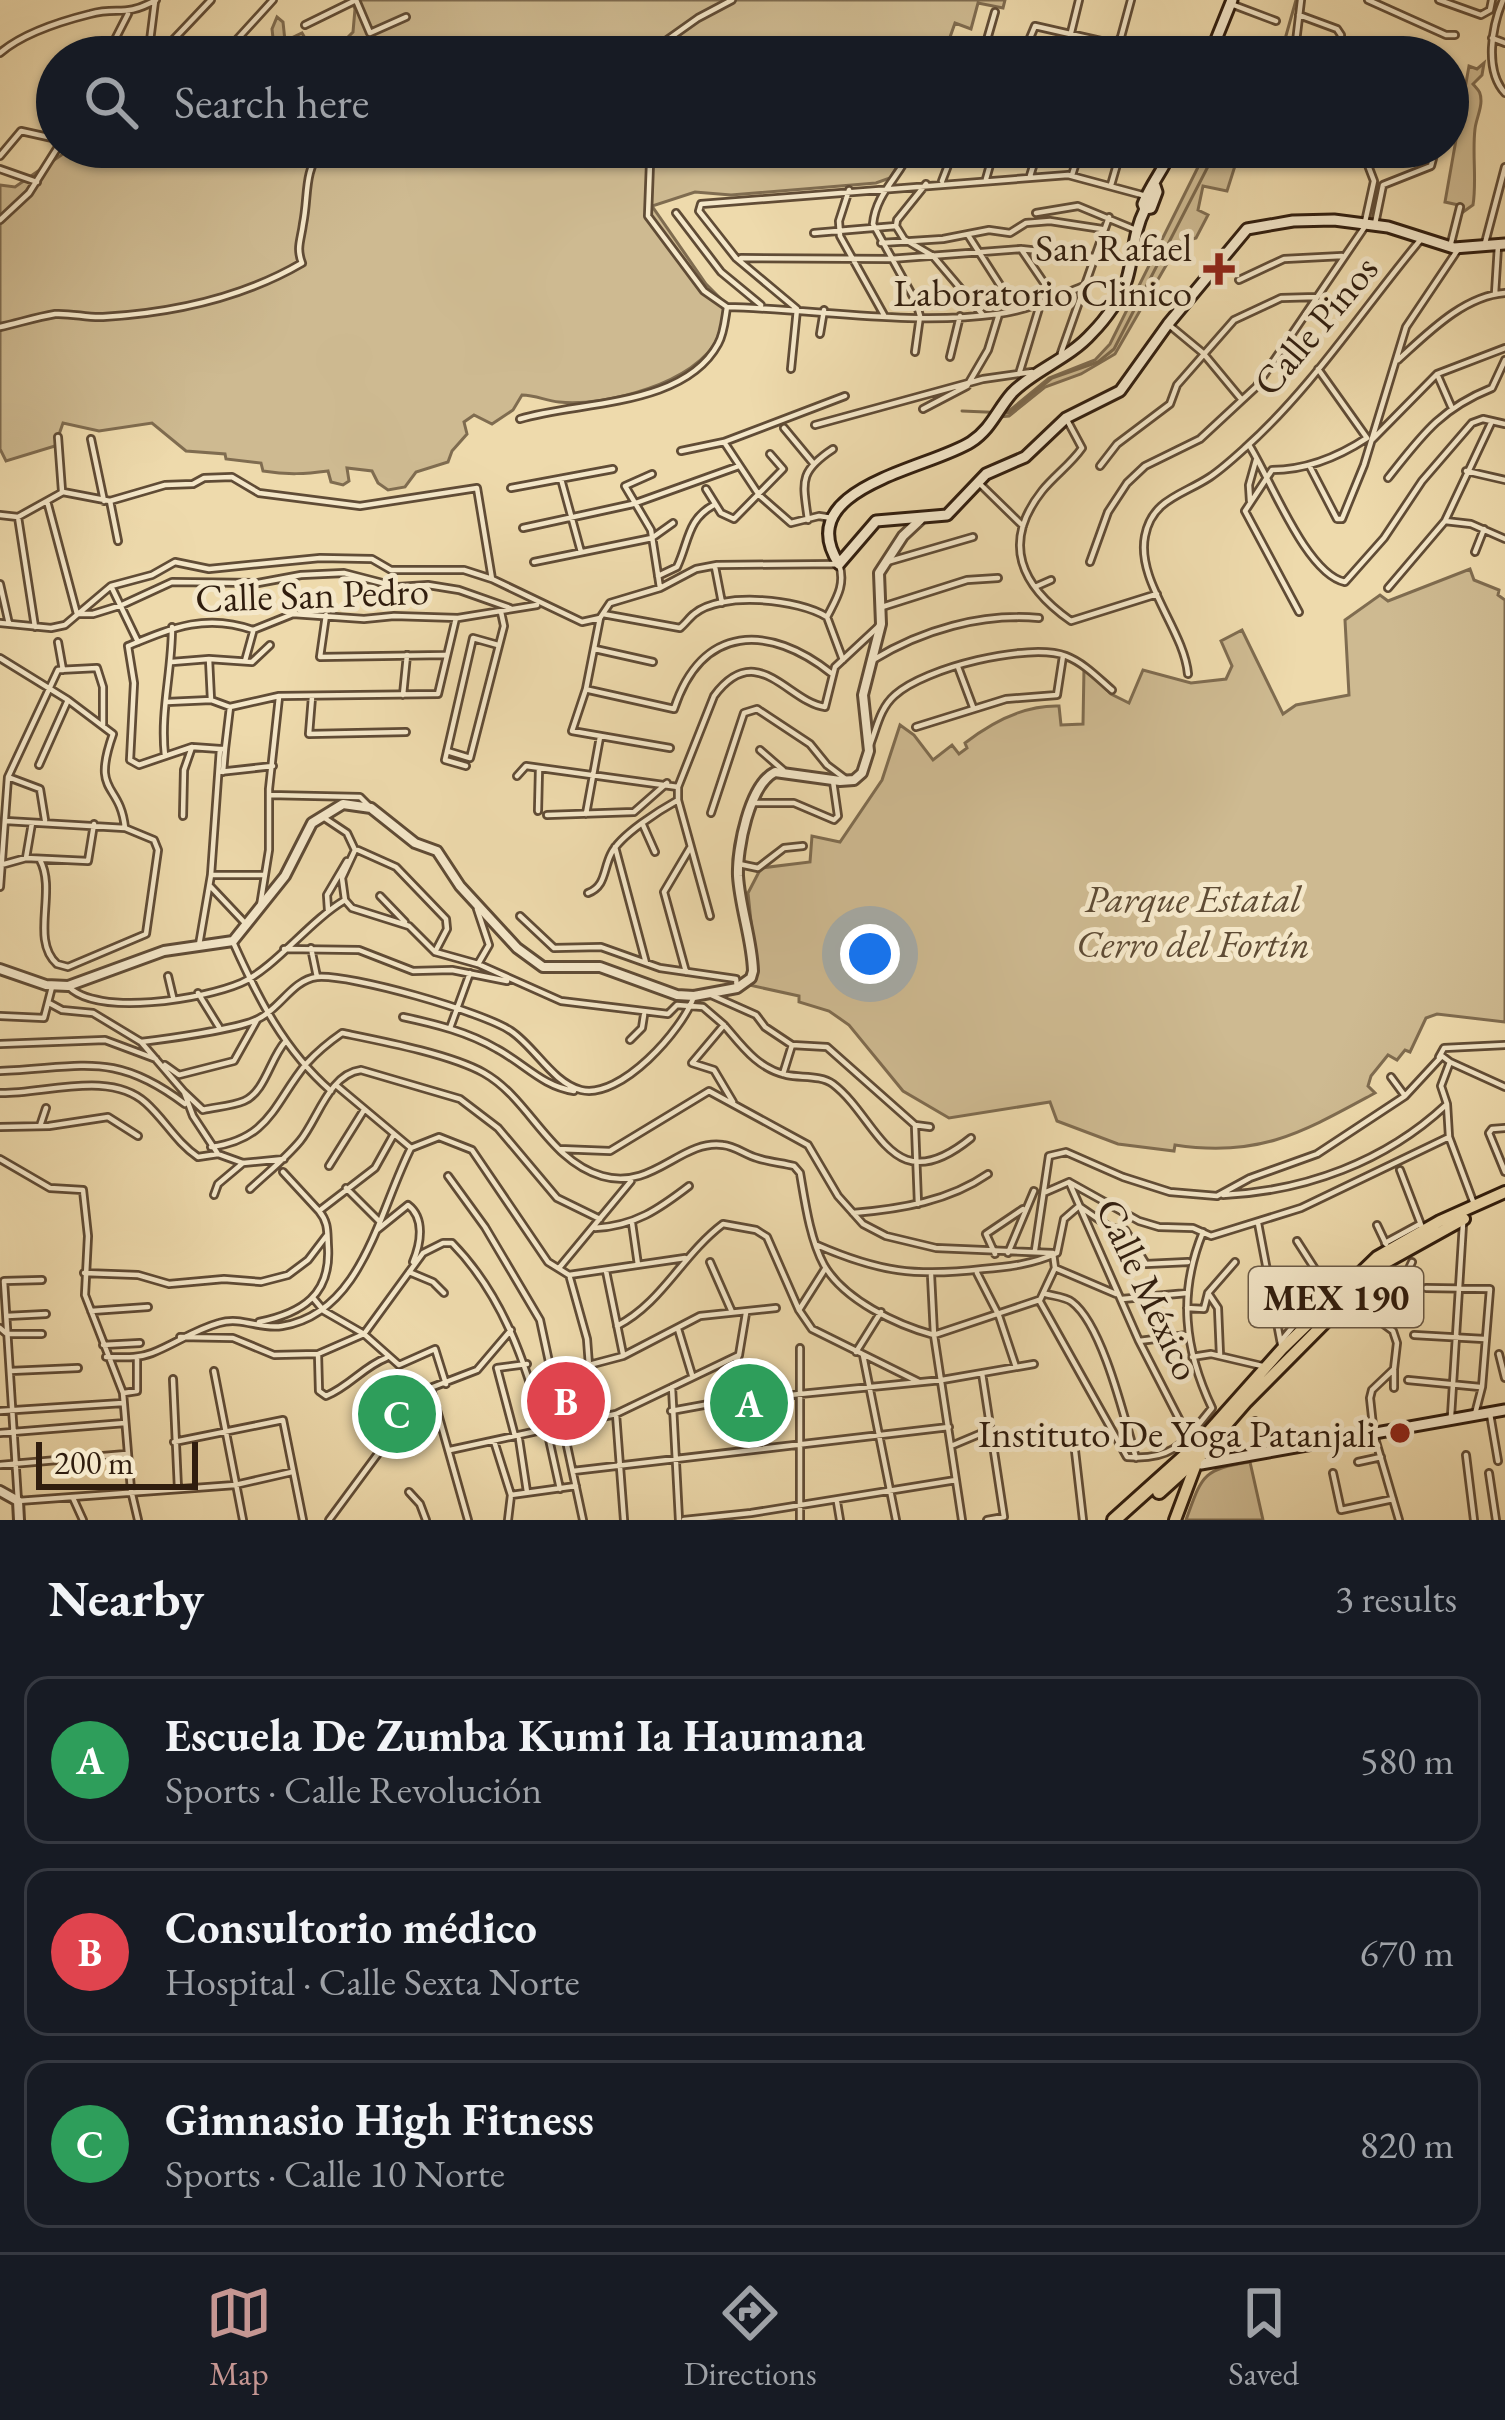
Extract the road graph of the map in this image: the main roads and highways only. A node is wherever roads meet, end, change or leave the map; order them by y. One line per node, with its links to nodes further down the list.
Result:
1 (1232, 2): 2 (main road)
2 (1218, 36)
3 (1163, 168): 4 (main road)
4 (1155, 186): 5 (main road); 5 (main road)
5 (1145, 209): 6 (main road)
6 (1502, 244)
7 (1505, 1196): 9 (main road, MEX 190); 9 (main road, MEX 190)
8 (1505, 1410): 9 (main road)
9 (1193, 1454): 10 (highway, MEX 190); 11 (highway, MEX 190); 12 (main road, MEX 190)
10 (1114, 1520)
11 (1126, 1520)
12 (1178, 1520)

